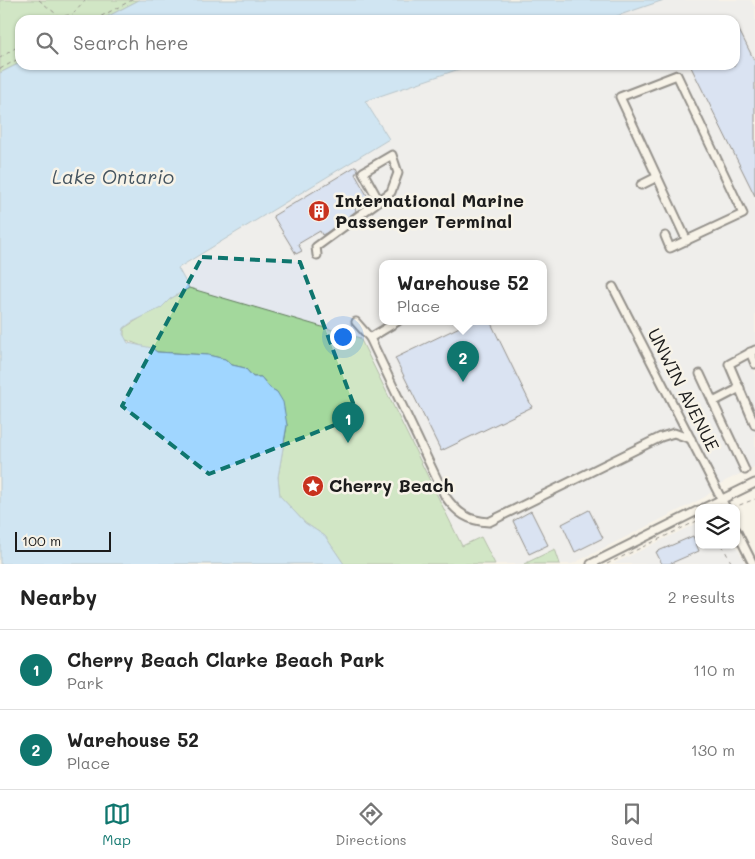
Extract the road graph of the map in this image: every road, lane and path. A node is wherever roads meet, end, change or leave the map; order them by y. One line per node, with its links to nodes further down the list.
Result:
1 (39, 0): 4 (path)
2 (86, 0): 5 (path)
3 (132, 0): 6 (path)
4 (56, 15)
5 (68, 15)
6 (104, 15)
7 (15, 48): 8 (path)
8 (0, 58)
9 (15, 61): 10 (path)
10 (0, 69)
11 (657, 177): 12 (street); 15 (street); 15 (street)
12 (641, 185)
13 (379, 202): 13 (street); 16 (street)
14 (665, 236): 15 (street)
15 (687, 241)
16 (317, 255)
17 (613, 287): 27 (street, UNWIN AVENUE)
18 (356, 322): 20 (street)
19 (391, 325): 20 (street)
20 (370, 338): 27 (street)
21 (752, 351): 22 (street); 24 (street)
22 (755, 364)
23 (700, 374): 25 (street)
24 (740, 388): 25 (street); 26 (street)
25 (713, 402): 28 (street)
26 (755, 425)
27 (691, 438): 30 (street, UNWIN AVENUE)
28 (745, 470)
29 (755, 483): 30 (street)
30 (722, 498): 32 (street); 33 (street, UNWIN AVENUE)
31 (755, 499): 34 (path)
32 (711, 504)
33 (724, 504)
34 (740, 505)
35 (695, 512): 39 (street)
36 (695, 522): 40 (path)
37 (740, 538): 42 (street)
38 (724, 549): 41 (path)
39 (591, 564)
40 (607, 564)
41 (732, 564)
42 (753, 564)

